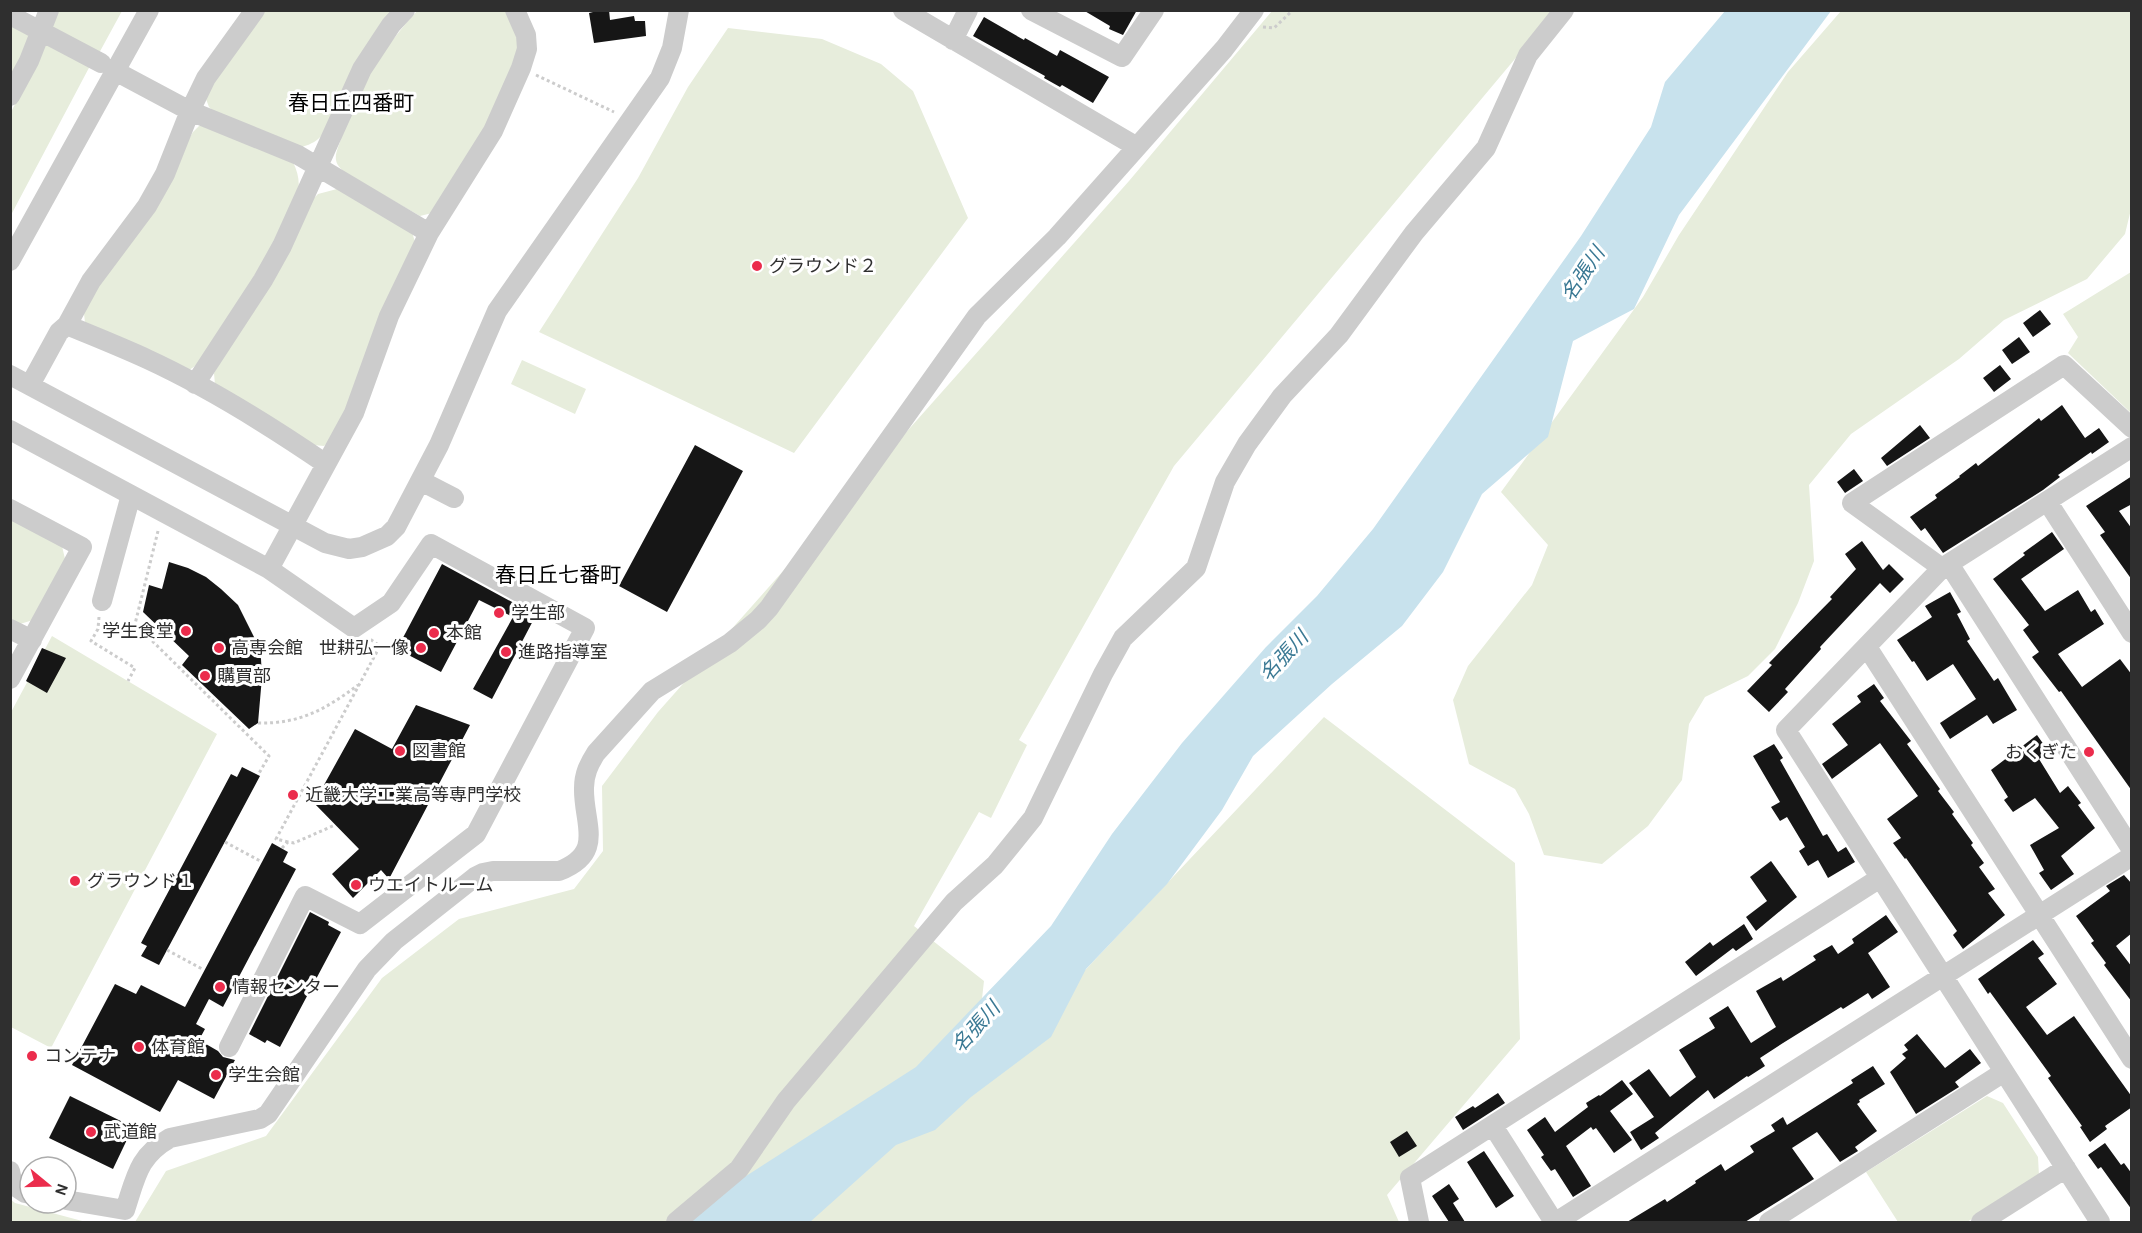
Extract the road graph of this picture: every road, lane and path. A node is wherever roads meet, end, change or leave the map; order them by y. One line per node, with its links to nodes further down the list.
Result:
1 (50, 10): 15 (street)
2 (148, 10): 17 (street)
3 (255, 10): 20 (street)
4 (405, 10): 23 (street)
5 (515, 10): 18 (street)
6 (679, 10): 34 (street)
7 (903, 10): 16 (street)
8 (968, 10): 16 (street)
9 (1030, 10): 10 (street)
10 (1154, 10)
11 (1293, 10): 14 (path)
12 (1564, 10): 74 (street)
13 (10, 15): 15 (street)
14 (1249, 18): 22 (street)
15 (42, 32): 17 (street); 19 (street)
16 (953, 40): 22 (street)
17 (108, 67): 20 (street); 25 (street)
18 (521, 68): 21 (path); 24 (street)
19 (10, 96)
20 (190, 111): 23 (street); 26 (street)
21 (619, 114)
22 (1137, 147): 73 (street)
23 (317, 165): 24 (street); 28 (street)
24 (429, 233): 33 (street)
25 (10, 261)
26 (66, 325): 28 (street); 29 (street)
27 (10, 375): 29 (street)
28 (195, 384): 33 (street)
29 (30, 385): 40 (street)
30 (2132, 428): 41 (street)
31 (10, 430): 35 (street)
32 (2132, 447): 37 (street)
33 (326, 464): 40 (street)
34 (421, 481): 36 (street); 40 (street)
35 (131, 495): 39 (street); 43 (street)
36 (454, 498)
37 (2047, 501): 41 (street); 46 (street)
38 (10, 509): 47 (street)
39 (163, 512): 42 (street); 53 (path)
40 (294, 526): 42 (street)
41 (1946, 566): 48 (street); 58 (street)
42 (269, 569): 44 (street)
43 (100, 609): 50 (path)
44 (354, 628): 51 (path); 66 (street)
45 (10, 629): 47 (street)
46 (2132, 633)
47 (32, 640): 49 (street)
48 (1867, 646): 61 (street); 62 (street)
49 (10, 679)
50 (128, 681)
51 (359, 684): 52 (path); 56 (path)
52 (258, 723)
53 (258, 775)
54 (335, 825): 56 (path)
55 (225, 842): 60 (path)
56 (288, 842): 57 (path)
57 (282, 849)
58 (2132, 850)
59 (2132, 856): 62 (street)
60 (262, 862)
61 (1880, 878): 65 (street); 69 (street)
62 (2039, 913): 65 (street); 67 (street)
63 (168, 950): 64 (path)
64 (204, 970)
65 (1942, 976): 68 (street); 76 (street)
66 (229, 1047)
67 (2132, 1059)
68 (2004, 1072): 70 (street); 77 (street)
69 (1493, 1126): 75 (street); 76 (street)
70 (2066, 1168): 78 (street); 79 (street)
71 (10, 1171): 72 (street)
72 (18, 1188)
73 (78, 1202)
74 (676, 1222)
75 (1419, 1222)
76 (1555, 1222)
77 (1769, 1222)
78 (1981, 1222)
79 (2100, 1222)

